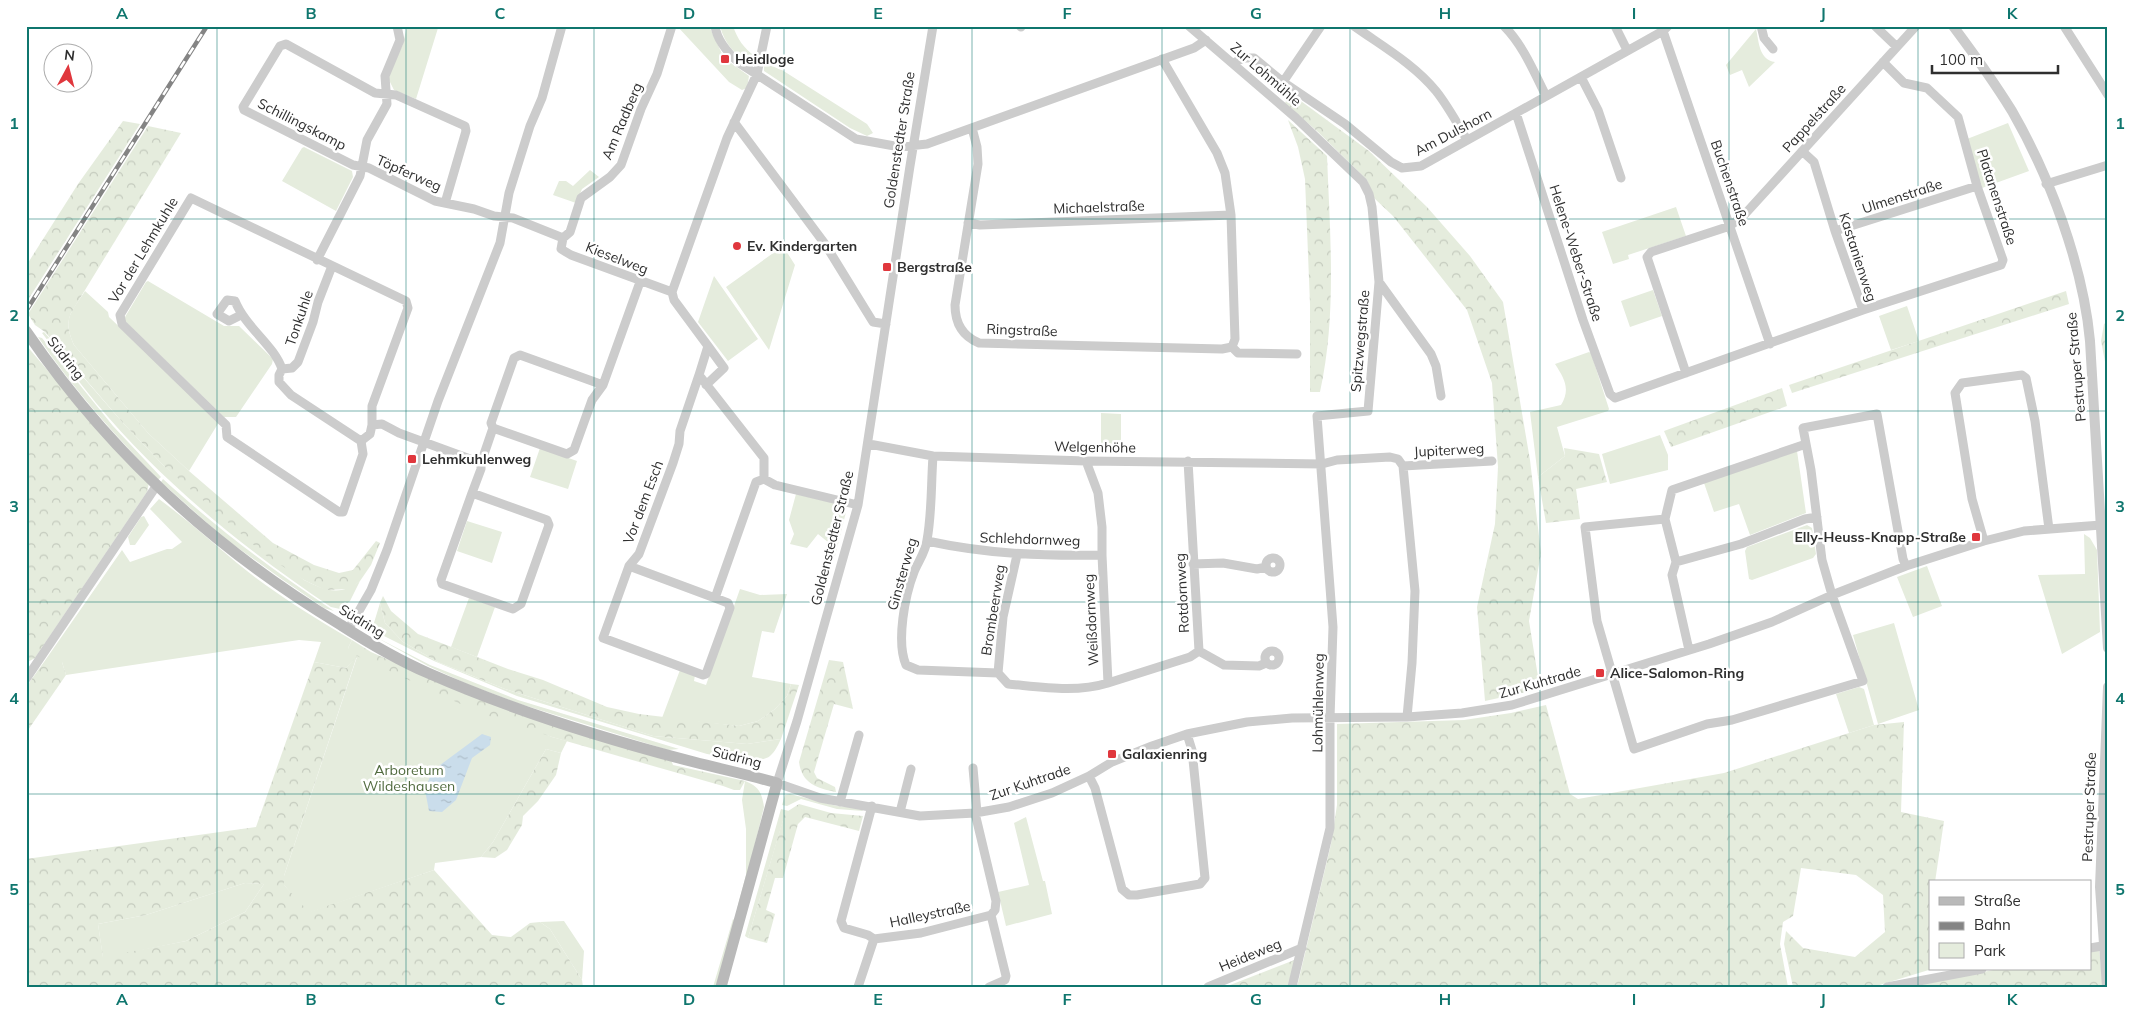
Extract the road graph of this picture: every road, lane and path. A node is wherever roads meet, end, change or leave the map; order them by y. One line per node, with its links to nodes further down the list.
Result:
1 (397, 26): 28 (street)
2 (562, 26): 45 (street)
3 (672, 26): 49 (street, Am Radberg)
4 (715, 26): 25 (street)
5 (767, 26): 25 (street)
6 (933, 26): 36 (street, Goldenstedter Straße)
7 (1189, 26): 18 (street, Zur Lohmühle)
8 (1321, 26): 27 (street)
9 (1354, 26): 35 (street)
10 (1504, 26): 30 (street)
11 (1615, 26): 21 (street)
12 (1761, 26): 20 (street)
13 (1876, 26): 19 (street)
14 (1916, 26): 19 (street, Pappelstraße)
15 (1954, 26): 41 (street, Pestruper Straße)
16 (2064, 26): 29 (street)
17 (1666, 29): 21 (street, Am Dulshorn); 47 (street, Buchenstraße)
18 (1206, 40): 22 (street); 24 (street, Zur Lohmühle)
19 (1898, 46): 23 (street, Pappelstraße)
20 (1773, 49)
21 (1627, 50): 26 (street, Am Dulshorn)
22 (1162, 59): 34 (street); 44 (street)
23 (1883, 62): 37 (street, Pappelstraße); 42 (street, Platanenstraße)
24 (1234, 63): 27 (street, Am Dulshorn); 33 (street, Zur Lohmühle)
25 (757, 74): 32 (street); 36 (street)
26 (1581, 77): 30 (street, Am Dulshorn); 40 (street)
27 (1283, 82): 35 (street, Am Dulshorn)
28 (387, 95): 39 (street); 39 (street, Schillingskamp); 43 (street, Töpferweg)
29 (2108, 95)
30 (1546, 96): 31 (street, Am Dulshorn)
31 (1516, 113): 35 (street, Am Dulshorn); 69 (street, Helene-Weber-Straße)
32 (734, 122): 54 (street); 57 (street)
33 (1302, 124): 53 (street, Spitzwegstraße)
34 (972, 128): 36 (street); 46 (street, Ringstraße)
35 (1467, 140)
36 (913, 146): 57 (street, Goldenstedter Straße)
37 (1802, 151): 47 (street, Pappelstraße); 48 (street, Kastanienweg)
38 (2108, 165): 41 (street)
39 (361, 167): 43 (street, Töpferweg); 50 (street)
40 (1621, 178)
41 (2046, 184): 90 (street, Pestruper Straße)
42 (1977, 186): 48 (street, Ulmenstraße); 55 (street, Platanenstraße)
43 (446, 203): 45 (street, Töpferweg)
44 (1231, 215): 46 (street, Michaelstraße); 61 (street)
45 (505, 217): 49 (street); 74 (street)
46 (968, 223): 61 (street, Ringstraße)
47 (1730, 226): 59 (street, Buchenstraße); 64 (street)
48 (1835, 232): 55 (street, Kastanienweg)
49 (563, 238): 52 (street, Kieselweg)
50 (317, 260): 51 (street, Vor der Lehmkuhle); 73 (street, Vor der Lehmkuhle)
51 (332, 266): 63 (street, Tonkuhle); 71 (street, Vor der Lehmkuhle)
52 (640, 282): 54 (street, Kieselweg); 66 (street)
53 (1379, 282): 68 (street, Spitzwegstraße); 70 (street, Spitzwegstraße)
54 (672, 292): 60 (street)
55 (1863, 310): 59 (street, Kastanienweg)
56 (241, 314): 63 (street, Tonkuhle)
57 (886, 324): 75 (street, Goldenstedter Straße)
58 (28, 333): 85 (main road, Südring)
59 (1770, 344): 64 (street, Kastanienweg)
60 (708, 346): 65 (street); 67 (street)
61 (1232, 347): 62 (street, Ringstraße)
62 (1297, 354)
63 (282, 369): 73 (street, Tonkuhle)
64 (1686, 373): 69 (street, Kastanienweg)
65 (698, 375): 67 (street); 98 (street, Vor dem Esch)
66 (603, 385): 72 (street); 72 (street)
67 (706, 385): 84 (street)
68 (1442, 396)
69 (1615, 398)
70 (1317, 416): 82 (street, Lohmühlenweg)
71 (372, 424): 73 (street, Vor der Lehmkuhle); 74 (street)
72 (493, 428): 81 (street)
73 (361, 441)
74 (424, 442): 81 (street); 103 (street)
75 (869, 444): 77 (street, Welgenhöhe); 87 (street, Goldenstedter Straße)
76 (1806, 444): 88 (street); 89 (street); 99 (street)
77 (934, 456): 78 (street, Welgenhöhe); 92 (street, Ginsterweg)
78 (1086, 461): 79 (street, Welgenhöhe); 95 (street, Weißdornweg)
79 (1188, 461): 82 (street, Welgenhöhe); 97 (street, Rotdornweg)
80 (1492, 461): 83 (street, Jupiterweg)
81 (481, 463): 86 (street)
82 (1322, 464): 83 (street, Jupiterweg); 114 (street, Lohmühlenweg)
83 (1403, 466): 113 (street)
84 (764, 479): 87 (street); 102 (street)
85 (156, 485): 103 (main road, Südring); 110 (street)
86 (472, 493): 86 (street)
87 (858, 505): 120 (street, Goldenstedter Straße)
88 (1817, 517): 96 (street); 101 (street)
89 (1665, 519): 96 (street); 109 (street)
90 (2101, 525): 91 (street, Zur Kuhtrade); 104 (street, Pestruper Straße)
91 (2049, 529): 93 (street, Zur Kuhtrade); 93 (street)
92 (927, 541): 94 (street, Schlehdornweg); 108 (street, Ginsterweg)
93 (1984, 541): 99 (street, Zur Kuhtrade)
94 (1017, 555): 95 (street, Schlehdornweg); 108 (street, Brombeerweg)
95 (1102, 555): 111 (street, Weißdornweg)
96 (1676, 562): 105 (street)
97 (1193, 564): 100 (street); 106 (street, Rotdornweg)
98 (629, 566): 102 (street); 102 (street, Vor dem Esch)
99 (1906, 566): 101 (street, Zur Kuhtrade)
100 (1266, 567)
101 (1832, 595): 105 (street, Zur Kuhtrade); 109 (street)
102 (715, 598)
103 (348, 630): 120 (main road, Südring)
104 (2108, 648)
105 (1689, 650): 109 (street, Zur Kuhtrade)
106 (1199, 651): 107 (street, Rotdornweg); 111 (street, Weißdornweg)
107 (1266, 663)
108 (998, 673): 111 (street, Brombeerweg)
109 (1612, 675): 113 (street, Zur Kuhtrade)
110 (26, 679)
111 (1108, 683)
112 (2108, 687): 127 (street, Pestruper Straße)
113 (1407, 717): 114 (street, Zur Kuhtrade)
114 (1330, 718): 115 (street, Zur Kuhtrade); 128 (street, Lohmühlenweg)
115 (1187, 734): 119 (street, Zur Kuhtrade); 119 (street)
116 (859, 735): 121 (street)
117 (972, 768): 124 (street, Zur Kuhtrade)
118 (911, 769): 123 (street)
119 (1089, 776): 124 (street, Zur Kuhtrade)
120 (777, 783): 121 (street, Zur Kuhtrade); 131 (main road, Goldenstedter Straße)
121 (840, 802): 122 (street, Zur Kuhtrade)
122 (872, 806): 123 (street, Zur Kuhtrade); 126 (street)
123 (900, 812): 124 (street, Zur Kuhtrade)
124 (976, 813): 125 (street)
125 (991, 915): 126 (street, Halleystraße); 133 (street)
126 (874, 939): 132 (street)
127 (2106, 946): 129 (street); 137 (street, Pestruper Straße)
128 (1302, 948): 134 (street, Heideweg); 135 (street, Lohmühlenweg)
129 (2092, 948)
130 (1977, 970): 136 (street)
131 (722, 987)
132 (858, 987)
133 (989, 987)
134 (1208, 987)
135 (1292, 987)
136 (1887, 987)
137 (2107, 987)

